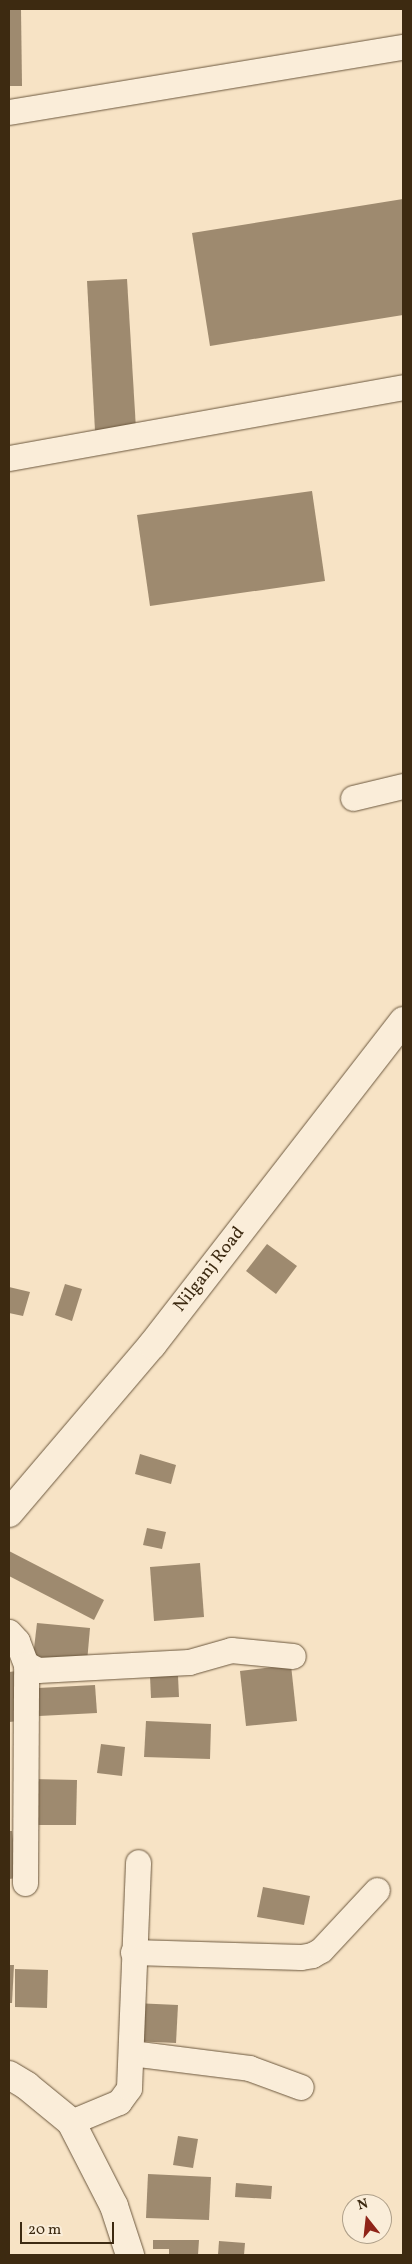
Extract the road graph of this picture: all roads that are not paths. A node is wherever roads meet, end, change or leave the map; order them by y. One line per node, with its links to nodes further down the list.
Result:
1 (403, 46): 2 (street)
2 (9, 112)
3 (403, 387): 4 (street)
4 (9, 458)
5 (403, 786): 6 (street)
6 (353, 798)
7 (403, 1021): 8 (street, Nilganj Road)
8 (9, 1513)
9 (9, 1632): 11 (street)
10 (293, 1656): 11 (street)
11 (26, 1664): 13 (street)
12 (138, 1862): 15 (street)
13 (25, 1883)
14 (378, 1890): 15 (street)
15 (133, 1952): 16 (street)
16 (132, 2053): 18 (street); 19 (street)
17 (9, 2075): 19 (street)
18 (301, 2087)
19 (71, 2122): 20 (street)
20 (130, 2255)

